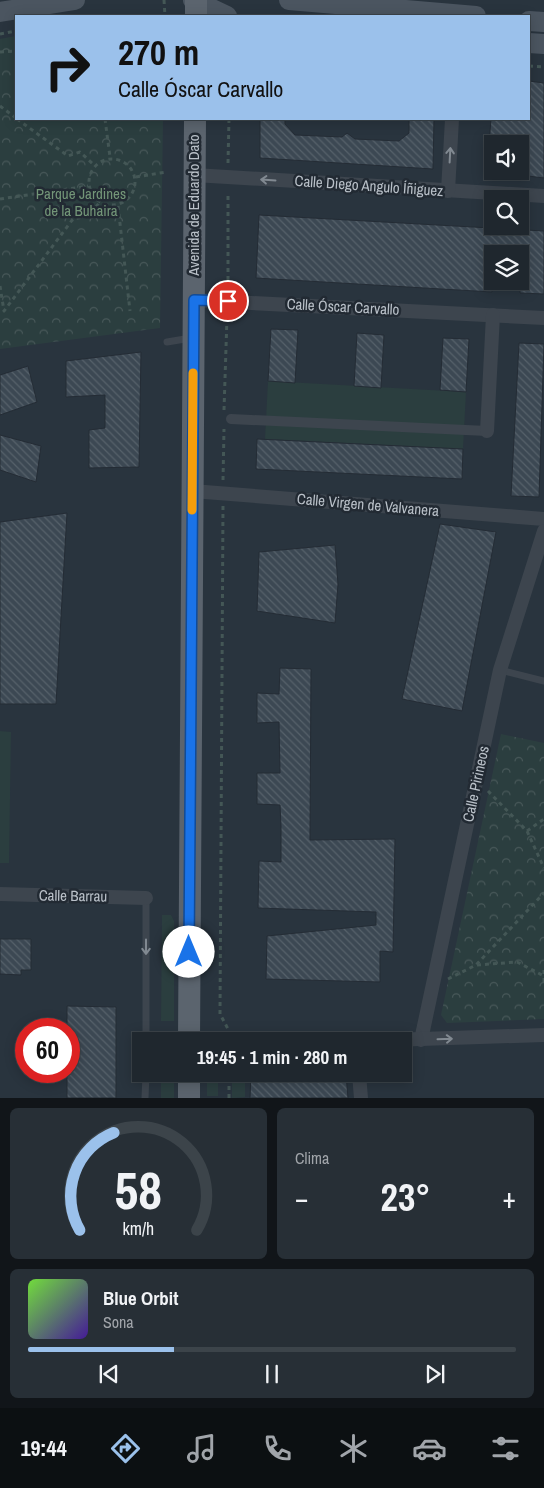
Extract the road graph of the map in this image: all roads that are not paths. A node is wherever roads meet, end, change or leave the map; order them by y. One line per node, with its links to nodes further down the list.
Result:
1 (75, 0): 5 (main road)
2 (289, 0): 4 (main road)
3 (196, 3): 6 (main road)
4 (464, 10)
5 (0, 12)
6 (225, 15)
7 (530, 21): 8 (main road)
8 (544, 22)
9 (530, 43): 10 (main road)
10 (544, 44)
11 (195, 120): 13 (main road, Avenida de Eduardo Dato)
12 (452, 120): 14 (street, one-way to 12)
13 (194, 175): 14 (street, Calle Diego Angulo Íñiguez, one-way to 13); 16 (main road, Avenida de Eduardo Dato)
14 (448, 191): 15 (street, Calle Diego Angulo Íñiguez)
15 (544, 196)
16 (194, 300): 17 (street, Calle Óscar Carvallo); 19 (main road, Avenida de Eduardo Dato)
17 (493, 315): 18 (street, Calle Óscar Carvallo); 22 (street)
18 (544, 318)
19 (193, 338): 20 (lane); 23 (main road, Avenida de Eduardo Dato)
20 (166, 342)
21 (231, 418): 22 (street)
22 (487, 431)
23 (192, 491): 24 (street, Calle Virgen de Valvanera); 31 (main road, Avenida de Eduardo Dato)
24 (544, 519)
25 (544, 532): 26 (street, Calle Pirineos)
26 (500, 670): 27 (lane); 34 (street, Calle Pirineos)
27 (544, 680)
28 (0, 894): 29 (street, Calle Barrau)
29 (146, 898): 30 (lane, one-way to 30)
30 (146, 1032)
31 (189, 1032)
32 (544, 1036): 34 (street, one-way to 32)
33 (412, 1040): 34 (street)
34 (422, 1040)
35 (146, 1082): 38 (lane)
36 (189, 1082): 39 (main road)
37 (360, 1082): 40 (street)
38 (146, 1098)
39 (189, 1098)
40 (361, 1098)

